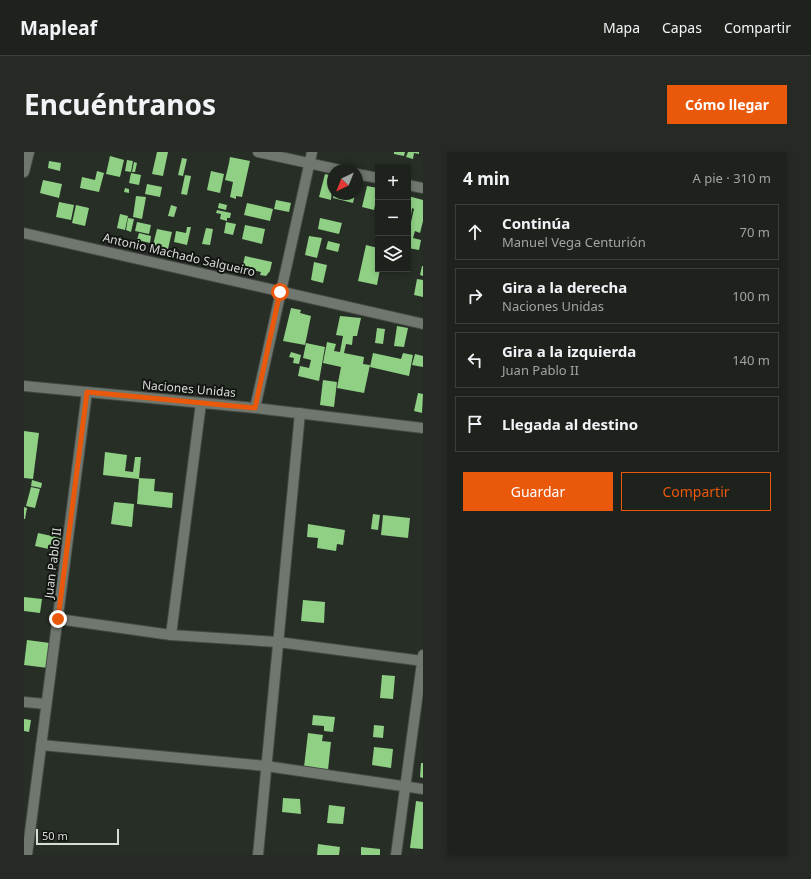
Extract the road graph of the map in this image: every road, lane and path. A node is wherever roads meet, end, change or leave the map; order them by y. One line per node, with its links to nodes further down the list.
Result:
1 (29, 152): 6 (street)
2 (258, 152): 4 (street)
3 (312, 152): 4 (street)
4 (310, 163): 5 (street); 12 (street)
5 (327, 167)
6 (24, 172)
7 (363, 175): 8 (street)
8 (375, 177)
9 (411, 186): 10 (street)
10 (423, 188)
11 (24, 233): 12 (street, Antonio Machado Salgueiro)
12 (280, 292): 13 (street, Antonio Machado Salgueiro); 17 (street)
13 (423, 324)
14 (24, 386): 15 (street, Naciones Unidas)
15 (87, 392): 16 (street, Naciones Unidas); 20 (street, Juan Pablo II)
16 (201, 403): 17 (street, Naciones Unidas); 21 (street)
17 (255, 408): 18 (street, Naciones Unidas)
18 (300, 413): 19 (street, Naciones Unidas); 22 (street)
19 (423, 428)
20 (58, 619): 21 (street); 25 (street, Juan Pablo II)
21 (171, 635): 22 (street)
22 (278, 642): 23 (street); 27 (street)
23 (423, 659): 28 (street)
24 (24, 702): 25 (street)
25 (46, 704): 26 (street, Juan Pablo II)
26 (41, 745): 27 (street); 30 (street, Juan Pablo II)
27 (266, 766): 28 (street); 32 (street)
28 (405, 786): 29 (street); 33 (street)
29 (423, 789)
30 (28, 822): 31 (street, Juan Pablo II)
31 (27, 855)
32 (258, 855)
33 (396, 855)

